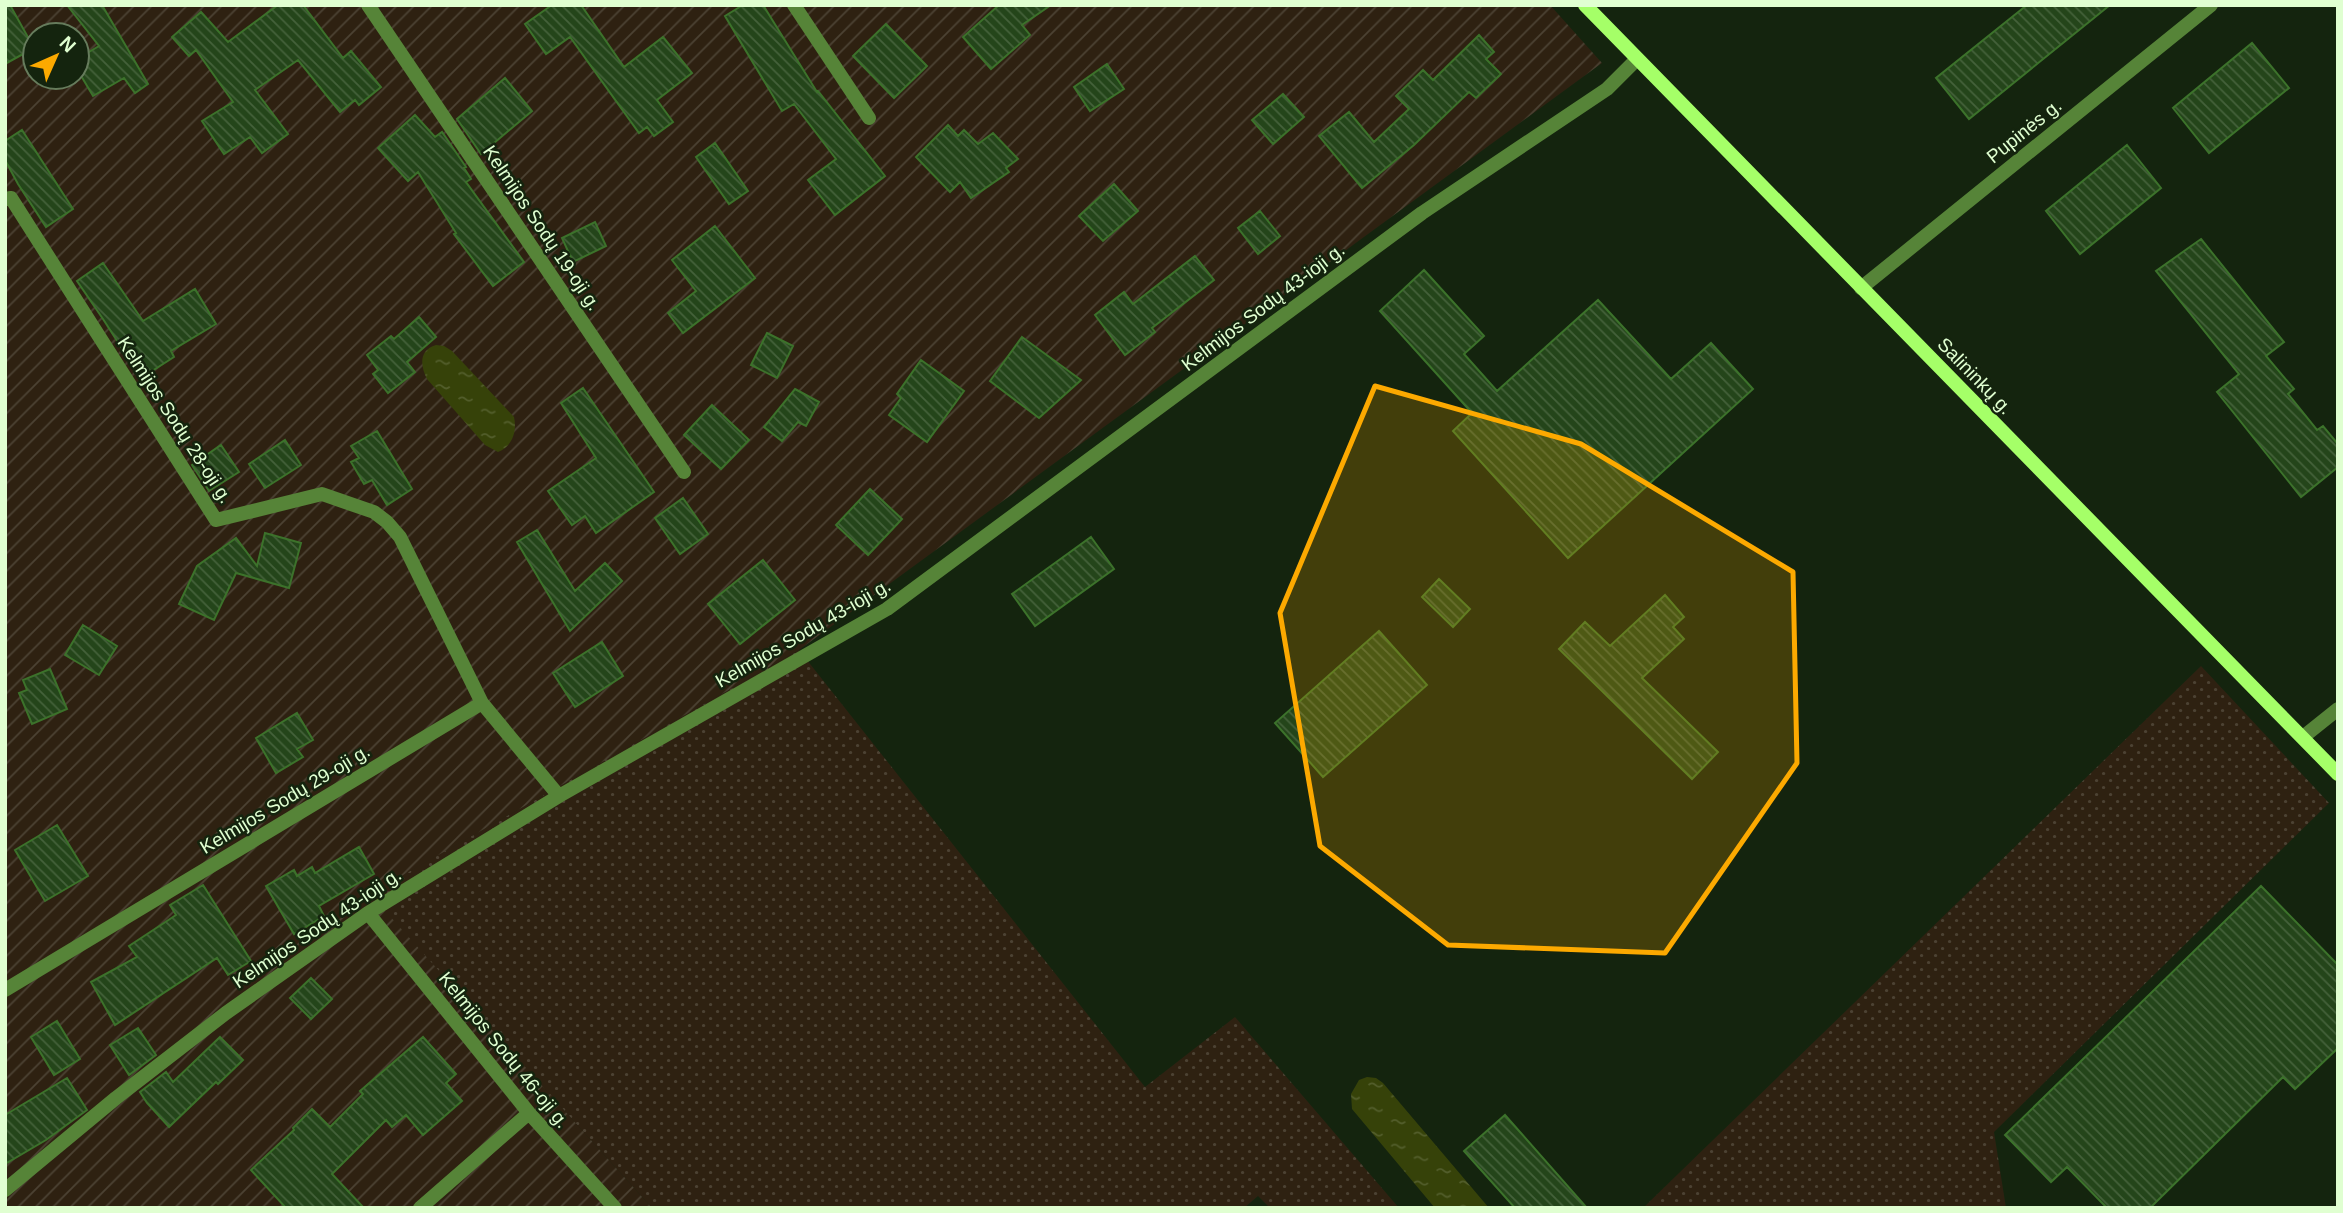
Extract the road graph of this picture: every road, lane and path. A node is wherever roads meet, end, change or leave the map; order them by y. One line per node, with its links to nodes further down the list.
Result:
1 (368, 5): 9 (street, Kelmijos Sodų 19-oji g.)
2 (794, 5): 6 (street)
3 (1585, 5): 5 (main road, Salininkų g.)
4 (2211, 5): 8 (street, Pupinės g.)
5 (1637, 59): 8 (main road, Salininkų g.); 14 (street, Kelmijos Sodų 43-ioji g.)
6 (869, 118)
7 (5, 199): 10 (street, Kelmijos Sodų 28-oji g.)
8 (1861, 288): 12 (main road, Salininkų g.)
9 (684, 472)
10 (482, 703): 14 (street); 16 (street, Kelmijos Sodų 29-oji g.)
11 (2338, 709): 12 (street)
12 (2302, 737): 13 (main road, Salininkų g.)
13 (2338, 774)
14 (559, 796): 15 (street, Kelmijos Sodų 43-ioji g.)
15 (368, 913): 17 (street, Kelmijos Sodų 46-oji g.); 18 (street, Kelmijos Sodų 43-ioji g.)
16 (5, 990)
17 (529, 1113): 19 (street); 20 (street, Kelmijos Sodų 46-oji g.)
18 (5, 1190)
19 (420, 1208)
20 (615, 1208)

